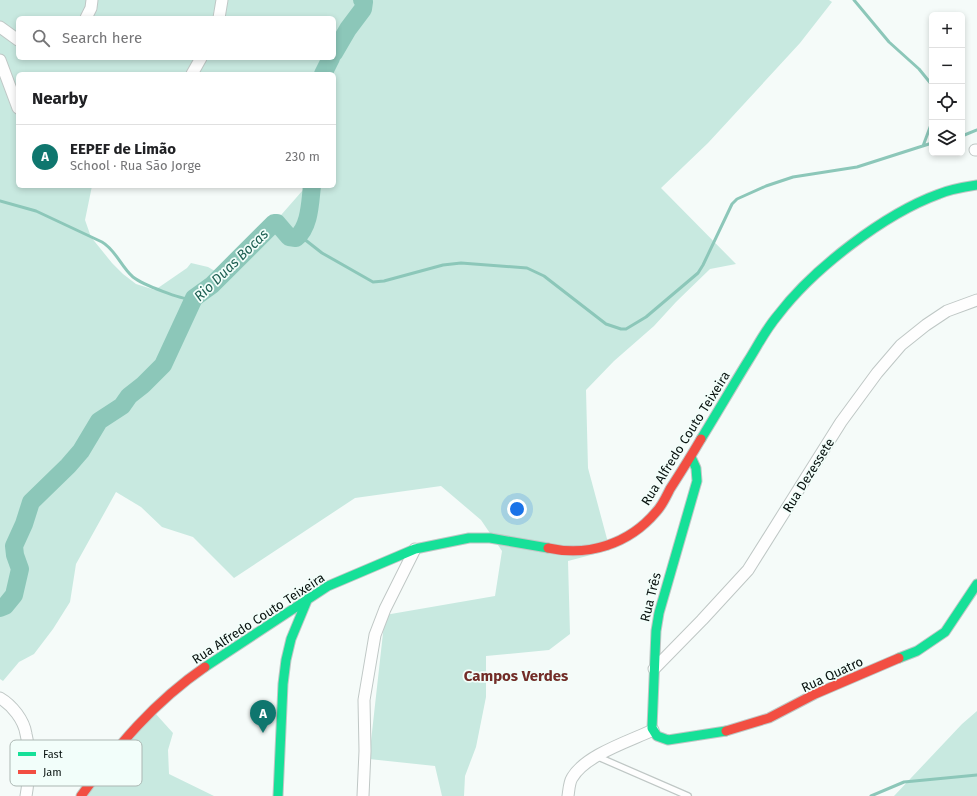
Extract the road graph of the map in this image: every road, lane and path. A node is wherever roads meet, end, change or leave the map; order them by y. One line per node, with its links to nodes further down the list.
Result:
1 (92, 0): 3 (street)
2 (222, 0): 4 (street)
3 (87, 16)
4 (219, 16)
5 (0, 27): 6 (street)
6 (16, 39)
7 (0, 60): 10 (street)
8 (200, 60): 9 (street)
9 (193, 72)
10 (16, 103)
11 (977, 185): 13 (street, Rua Alfredo Couto Teixeira)
12 (977, 300): 17 (street, Rua Dezessete)
13 (691, 457): 14 (street, Rua Alfredo Couto Teixeira); 17 (street, Rua Três)
14 (415, 549): 16 (street, Rua Alfredo Couto Teixeira); 28 (street)
15 (977, 584): 19 (street, Rua Quatro)
16 (308, 598): 21 (street, Rua Alfredo Couto Teixeira); 27 (street)
17 (654, 668): 19 (street, Rua Três)
18 (0, 698): 20 (street)
19 (653, 730): 22 (street)
20 (26, 740)
21 (124, 740)
22 (596, 756): 29 (street); 30 (lane)
23 (28, 786): 25 (street)
24 (88, 786): 26 (street, Rua Alfredo Couto Teixeira)
25 (26, 796)
26 (81, 796)
27 (278, 796)
28 (363, 796)
29 (568, 796)
30 (688, 796)

